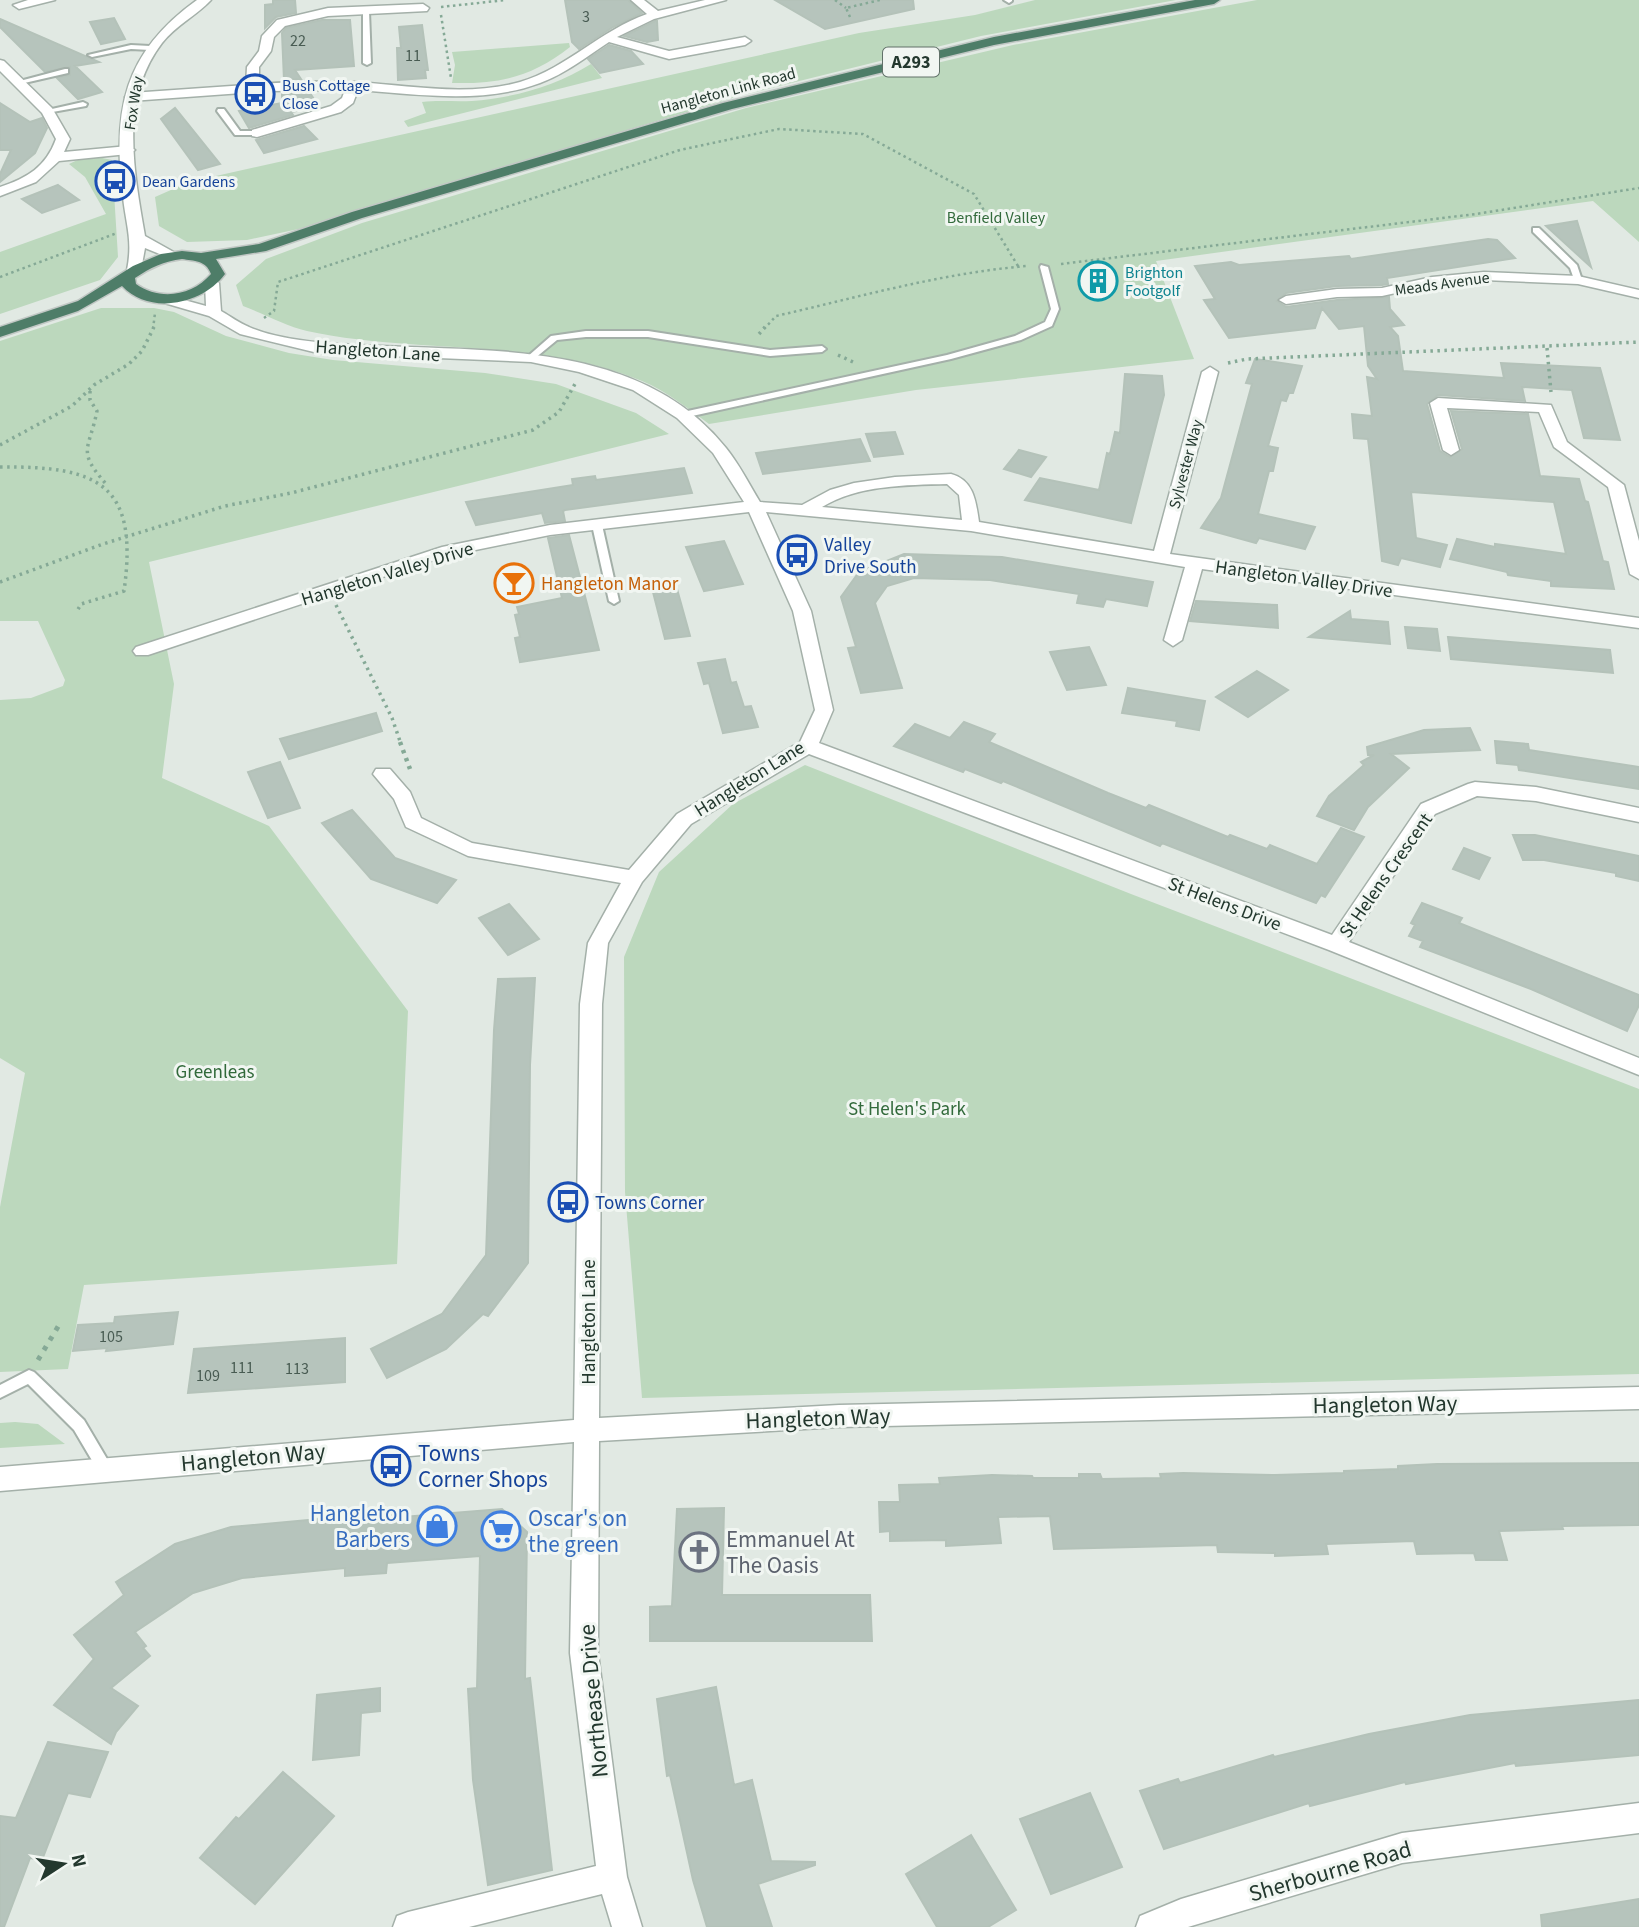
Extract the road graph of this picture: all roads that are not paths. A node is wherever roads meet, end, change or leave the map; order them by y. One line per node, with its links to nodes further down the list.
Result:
1 (49, 0): 6 (street)
2 (205, 0): 13 (street, Fox Way)
3 (637, 0): 10 (street)
4 (720, 0): 10 (street)
5 (1214, 0): 31 (highway, Hangleton Link Road / A293)
6 (19, 5)
7 (329, 6): 9 (street); 20 (street)
8 (423, 8): 9 (street)
9 (366, 11): 15 (lane)
10 (657, 16): 11 (street)
11 (607, 38): 12 (street); 18 (street)
12 (745, 41)
13 (150, 48): 14 (lane); 21 (street, Fox Way)
14 (92, 55)
15 (367, 63)
16 (0, 64): 19 (street)
17 (65, 71): 19 (lane)
18 (353, 86): 20 (street); 25 (street)
19 (25, 87): 23 (street)
20 (252, 88): 21 (street)
21 (131, 97): 26 (street, Fox Way)
22 (83, 104): 23 (lane)
23 (47, 111): 27 (street)
24 (221, 111): 25 (lane)
25 (257, 133)
26 (128, 150): 27 (street); 30 (street)
27 (58, 157): 28 (street)
28 (0, 192)
29 (1536, 230): 37 (lane)
30 (137, 233): 32 (street); 35 (street)
31 (261, 248): 33 (highway, Hangleton Link Road / A293); 36 (highway, Hangleton Link Road / A293)
32 (172, 255): 33 (highway, Hangleton Link Road); 35 (highway)
33 (202, 257): 36 (highway)
34 (1044, 267): 47 (lane)
35 (131, 274): 40 (highway); 41 (highway)
36 (215, 279): 40 (highway, Hangleton Link Road); 42 (street)
37 (1578, 280): 38 (street, Meads Avenue); 39 (street, Meads Avenue)
38 (1639, 294)
39 (1286, 300)
40 (157, 301): 41 (highway); 42 (street, Hangleton Lane)
41 (83, 304): 43 (highway)
42 (214, 313): 45 (street, Hangleton Lane)
43 (0, 332)
44 (822, 349): 45 (lane)
45 (531, 357): 47 (street, Hangleton Lane)
46 (1210, 372): 53 (street, Sylvester Way)
47 (683, 415): 49 (street, Hangleton Lane)
48 (1451, 450): 55 (street)
49 (755, 506): 50 (street, Hangleton Valley Drive); 51 (street, Hangleton Valley Drive); 60 (street, Hangleton Lane)
50 (804, 511): 52 (street, Hangleton Valley Drive); 52 (street)
51 (597, 525): 56 (lane); 59 (street, Hangleton Valley Drive)
52 (971, 526): 53 (street, Hangleton Valley Drive)
53 (1161, 556): 54 (street, Hangleton Valley Drive)
54 (1195, 563): 57 (street, Hangleton Valley Drive); 58 (street)
55 (1639, 574)
56 (614, 601)
57 (1639, 622)
58 (1173, 640)
59 (142, 651)
60 (808, 746): 63 (street, Hangleton Lane); 64 (street, St Helens Drive)
61 (383, 774): 63 (street)
62 (1639, 815): 64 (street, St Helens Crescent)
63 (634, 878): 68 (street, Hangleton Lane)
64 (1336, 945): 65 (street, St Helens Drive)
65 (1639, 1067)
66 (0, 1392): 69 (lane)
67 (1639, 1398): 68 (street, Hangleton Way)
68 (587, 1430): 69 (street, Hangleton Way); 72 (street, Northease Drive)
69 (105, 1469): 70 (street, Hangleton Way)
70 (0, 1479)
71 (1639, 1818): 75 (street, Sherbourne Road)
72 (612, 1877): 73 (street); 74 (street, Northease Drive)
73 (408, 1927)
74 (627, 1927)
75 (1151, 1927)

